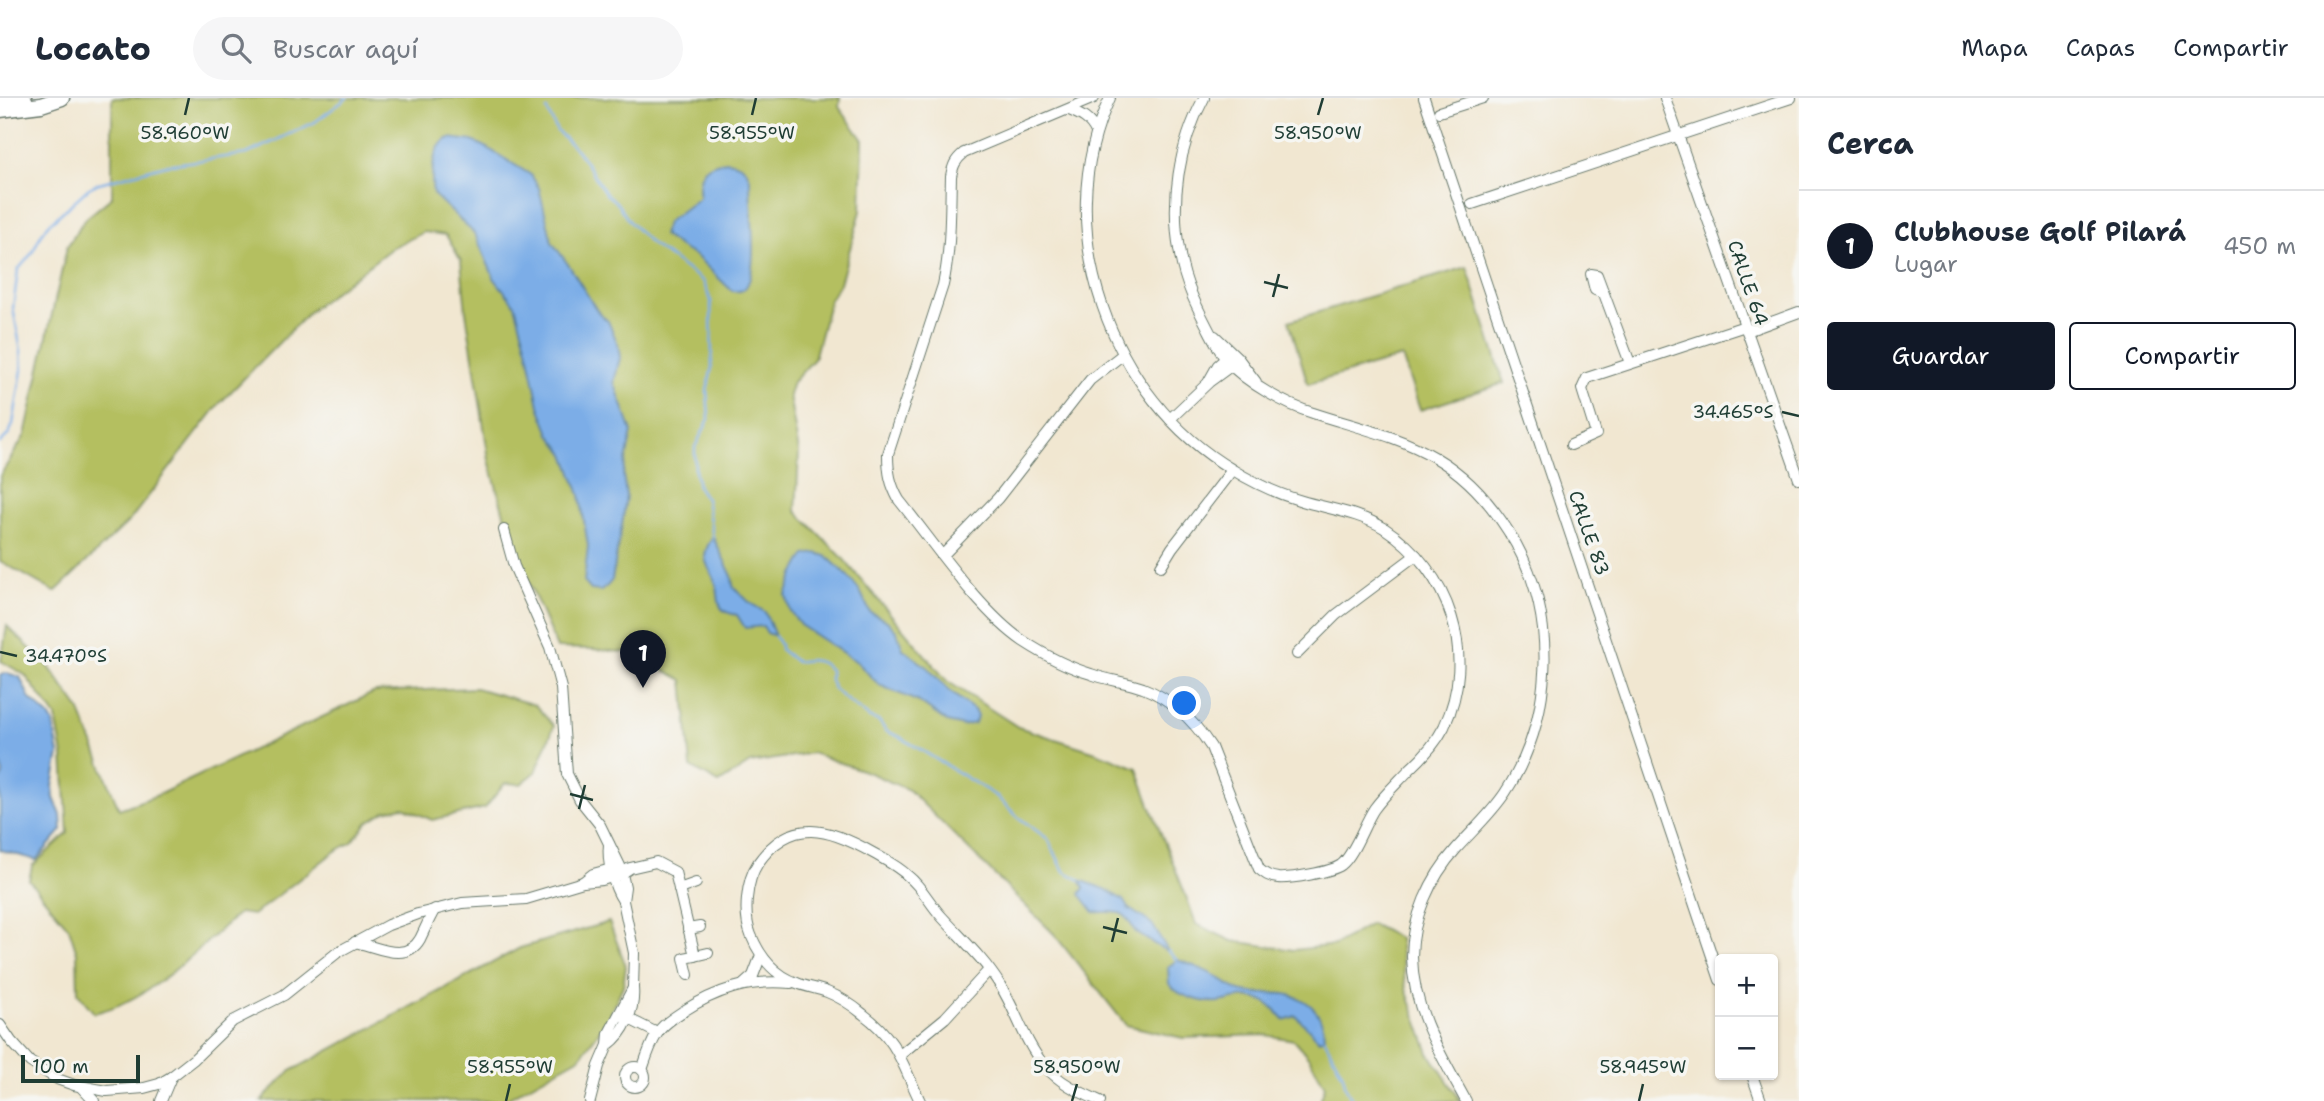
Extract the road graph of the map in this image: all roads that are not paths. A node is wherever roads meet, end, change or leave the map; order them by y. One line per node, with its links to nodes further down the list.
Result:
1 (47, 98): 10 (street)
2 (62, 98): 11 (street)
3 (1094, 98): 12 (street)
4 (1110, 98): 14 (street)
5 (1204, 98): 21 (street)
6 (1424, 98): 42 (street, CALLE 83)
7 (1483, 98): 13 (street)
8 (1665, 98): 15 (street, CALLE 64)
9 (1791, 98): 15 (street)
10 (0, 99)
11 (0, 110)
12 (1069, 110): 14 (street); 28 (street)
13 (1439, 113)
14 (1096, 132): 20 (street)
15 (1678, 135): 16 (street); 19 (street, CALLE 64)
16 (1472, 204)
17 (1603, 293): 22 (street)
18 (1799, 312): 19 (street)
19 (1746, 328): 22 (street); 26 (street, CALLE 64)
20 (1122, 355): 23 (street); 28 (street)
21 (1232, 359): 23 (street); 60 (street)
22 (1630, 363): 24 (street)
23 (1170, 419): 25 (street)
24 (1571, 445)
25 (1232, 470): 29 (street); 30 (street)
26 (1799, 479)
27 (504, 530): 32 (street)
28 (943, 555): 29 (street)
29 (1416, 555): 31 (street)
30 (1161, 566)
31 (1297, 654)
32 (619, 871): 33 (street); 35 (street); 47 (street)
33 (674, 882): 34 (street); 37 (street)
34 (696, 883)
35 (435, 909): 38 (street); 38 (street)
36 (700, 927): 37 (street)
37 (688, 929): 41 (street)
38 (354, 942): 52 (street)
39 (708, 953): 41 (street)
40 (761, 955): 43 (street); 45 (street); 46 (street)
41 (695, 956): 44 (street)
42 (1715, 965)
43 (989, 970): 50 (street); 59 (street)
44 (688, 975)
45 (744, 984): 46 (street); 49 (street)
46 (798, 984): 50 (street)
47 (624, 1016): 49 (street); 57 (street)
48 (0, 1025): 54 (street)
49 (657, 1033): 51 (street)
50 (901, 1054): 58 (street)
51 (642, 1070)
52 (171, 1077): 54 (street); 56 (street)
53 (1754, 1080): 61 (street)
54 (81, 1087): 55 (street)
55 (93, 1101)
56 (161, 1101)
57 (590, 1101)
58 (920, 1101)
59 (1100, 1101)
60 (1466, 1101)
61 (1761, 1101)

